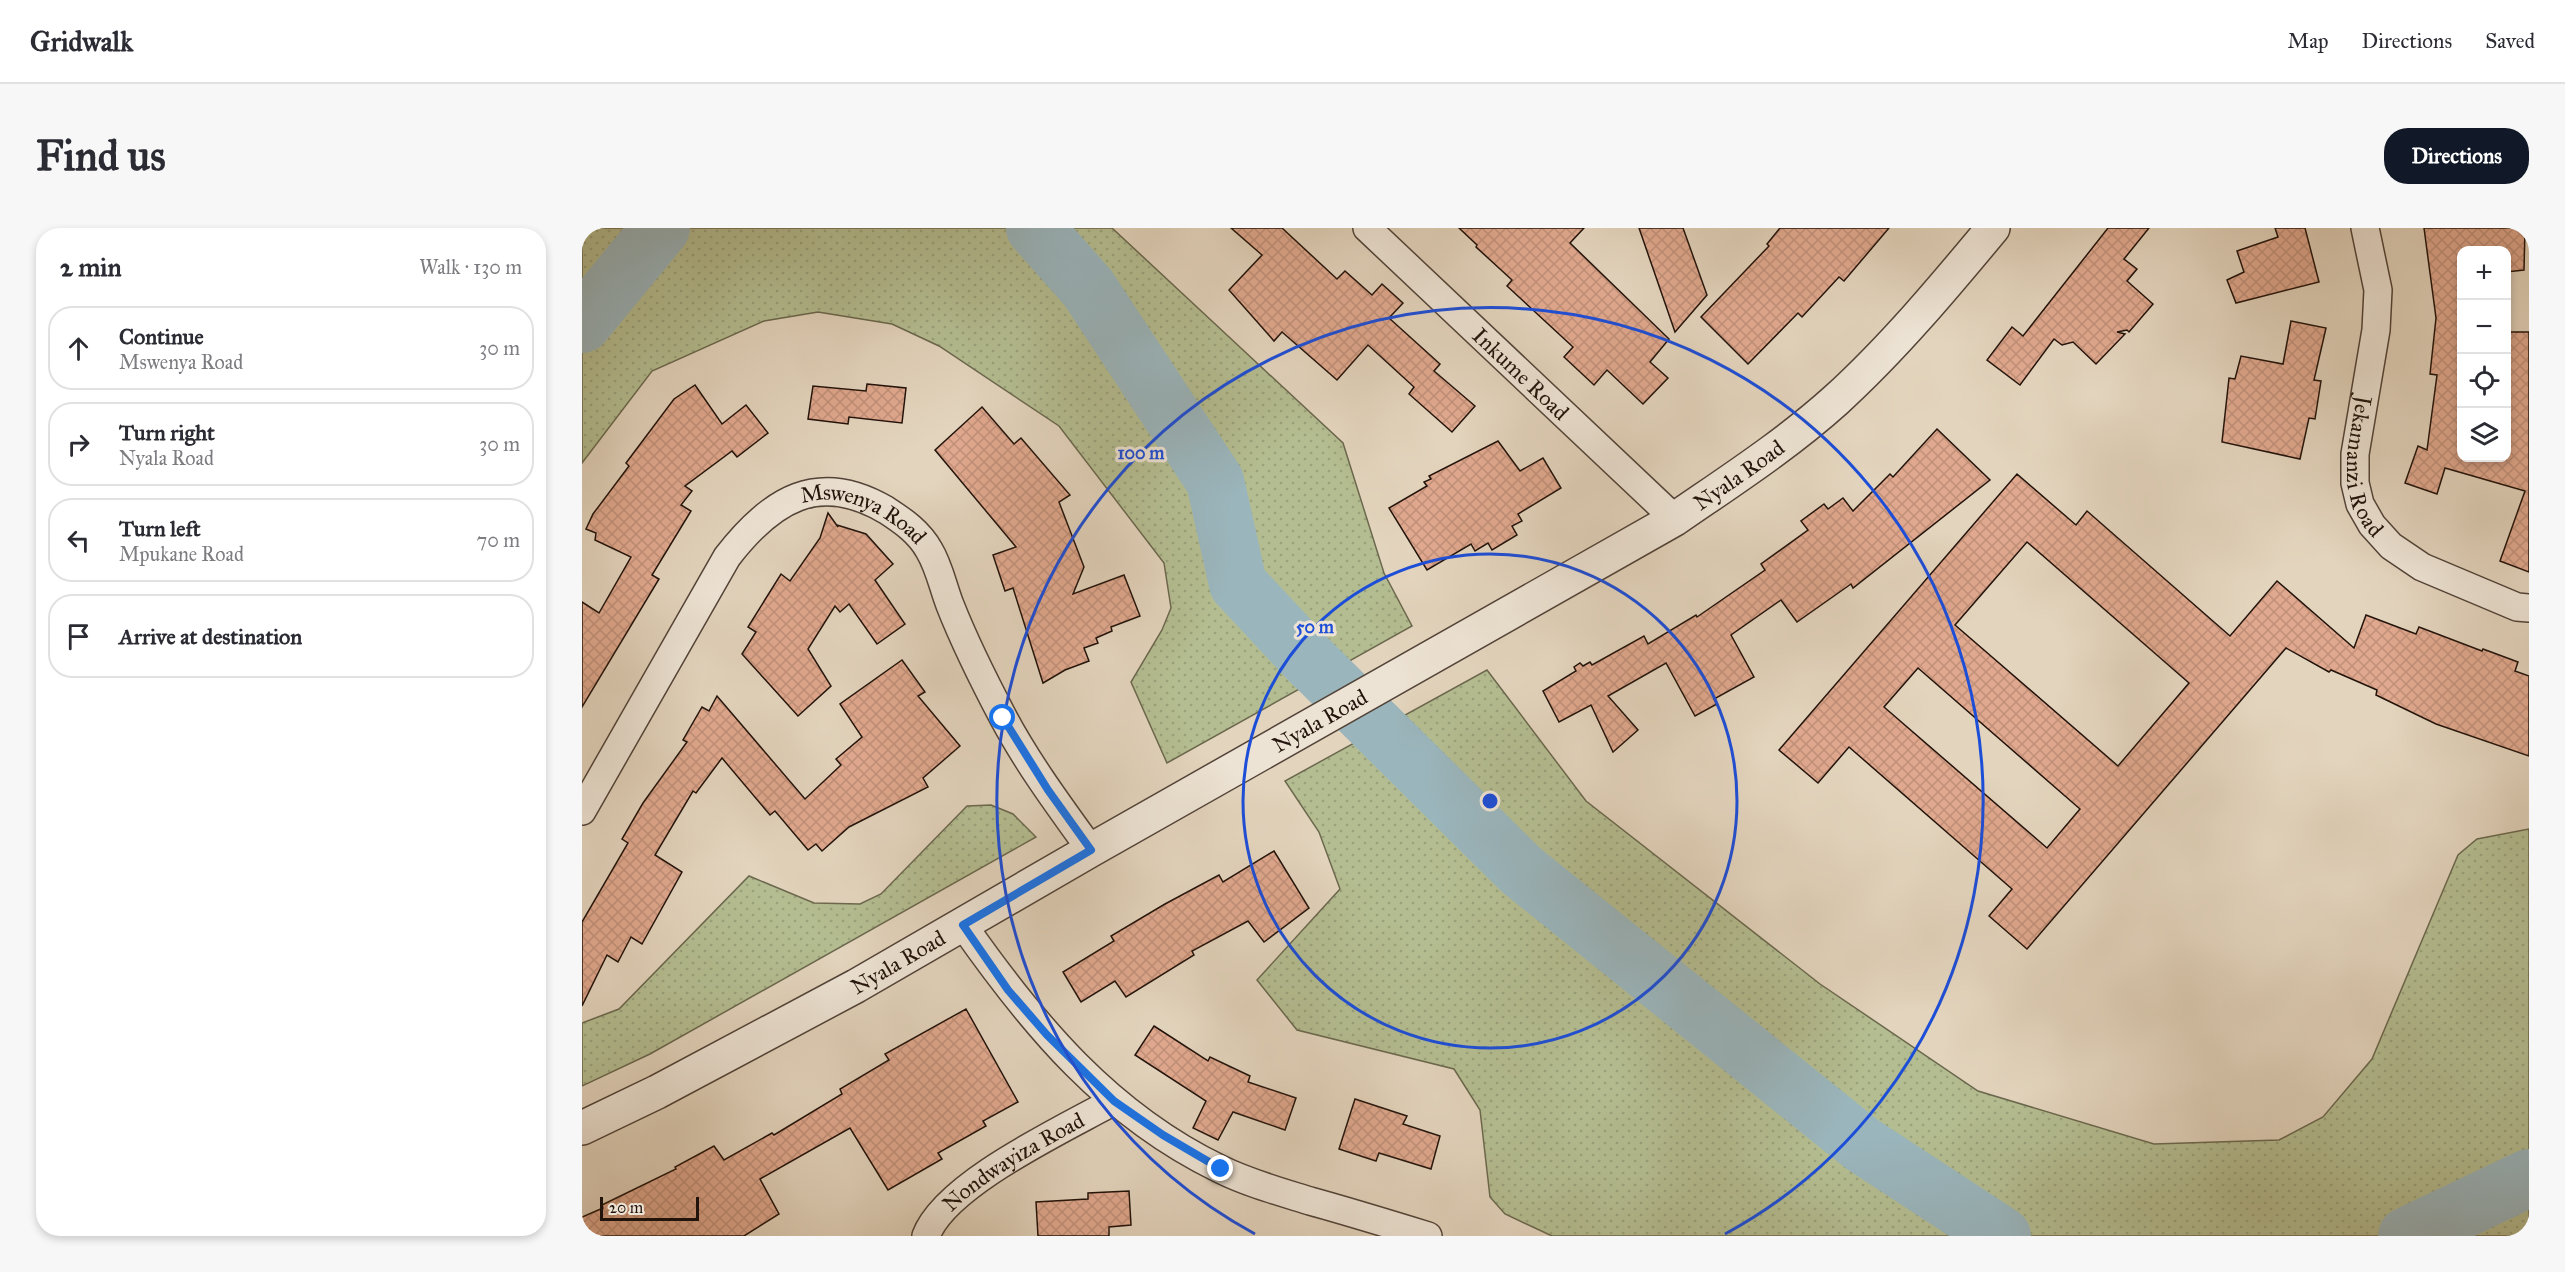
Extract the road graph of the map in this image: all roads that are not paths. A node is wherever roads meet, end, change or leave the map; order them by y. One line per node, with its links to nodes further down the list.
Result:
1 (1367, 228): 4 (street, Inkume Road)
2 (1993, 228): 4 (street, Nyala Road)
3 (2365, 228): 5 (street, Jekamanzi Road)
4 (1675, 519): 7 (street, Nyala Road)
5 (2529, 608)
6 (582, 811): 7 (street, Mswenya Road)
7 (1091, 850): 8 (street, Nyala Road)
8 (963, 925): 9 (street); 10 (street, Nyala Road)
9 (1114, 1101): 11 (street, Nondwayiza Road); 12 (street)
10 (582, 1128)
11 (926, 1236)
12 (1428, 1236)

